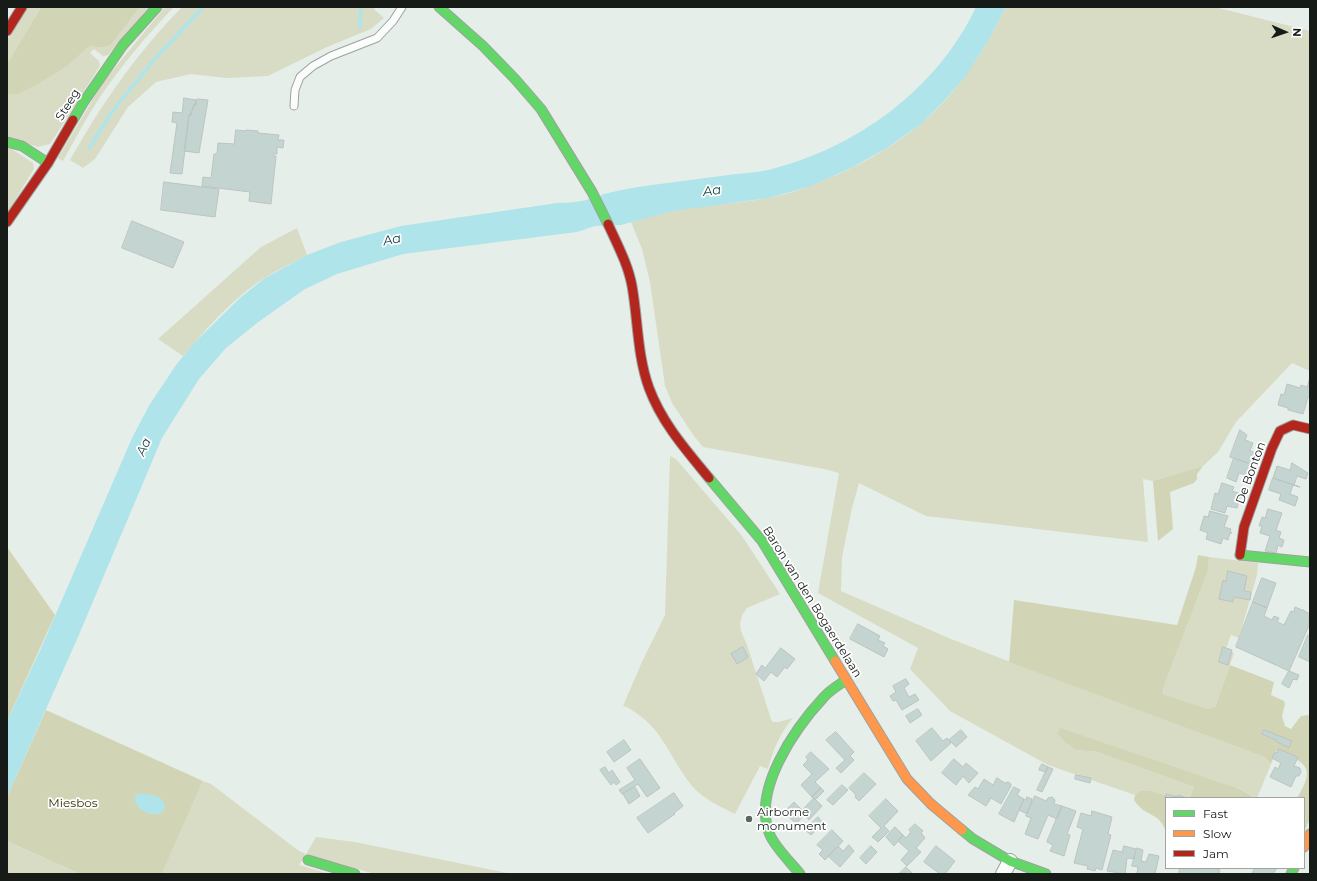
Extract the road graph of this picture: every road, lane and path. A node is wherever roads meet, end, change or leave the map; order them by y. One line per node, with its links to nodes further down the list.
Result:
1 (22, 7): 5 (main road)
2 (157, 7): 8 (main road, Steeg)
3 (402, 7): 6 (lane)
4 (440, 7): 12 (main road, Baron van den Bogaerdelaan)
5 (7, 30)
6 (294, 106)
7 (7, 142): 8 (main road)
8 (48, 163): 9 (main road, Steeg)
9 (7, 222)
10 (1310, 429): 11 (main road, De Bonton)
11 (1310, 562)
12 (846, 680): 16 (main road, Baron van den Bogaerdelaan); 18 (main road)
13 (1310, 834): 14 (main road)
14 (1305, 845)
15 (308, 860): 17 (main road)
16 (1010, 861): 19 (street); 20 (main road, Baron van den Bogaerdelaan)
17 (355, 874)
18 (800, 874)
19 (1003, 874)
20 (1046, 874)

